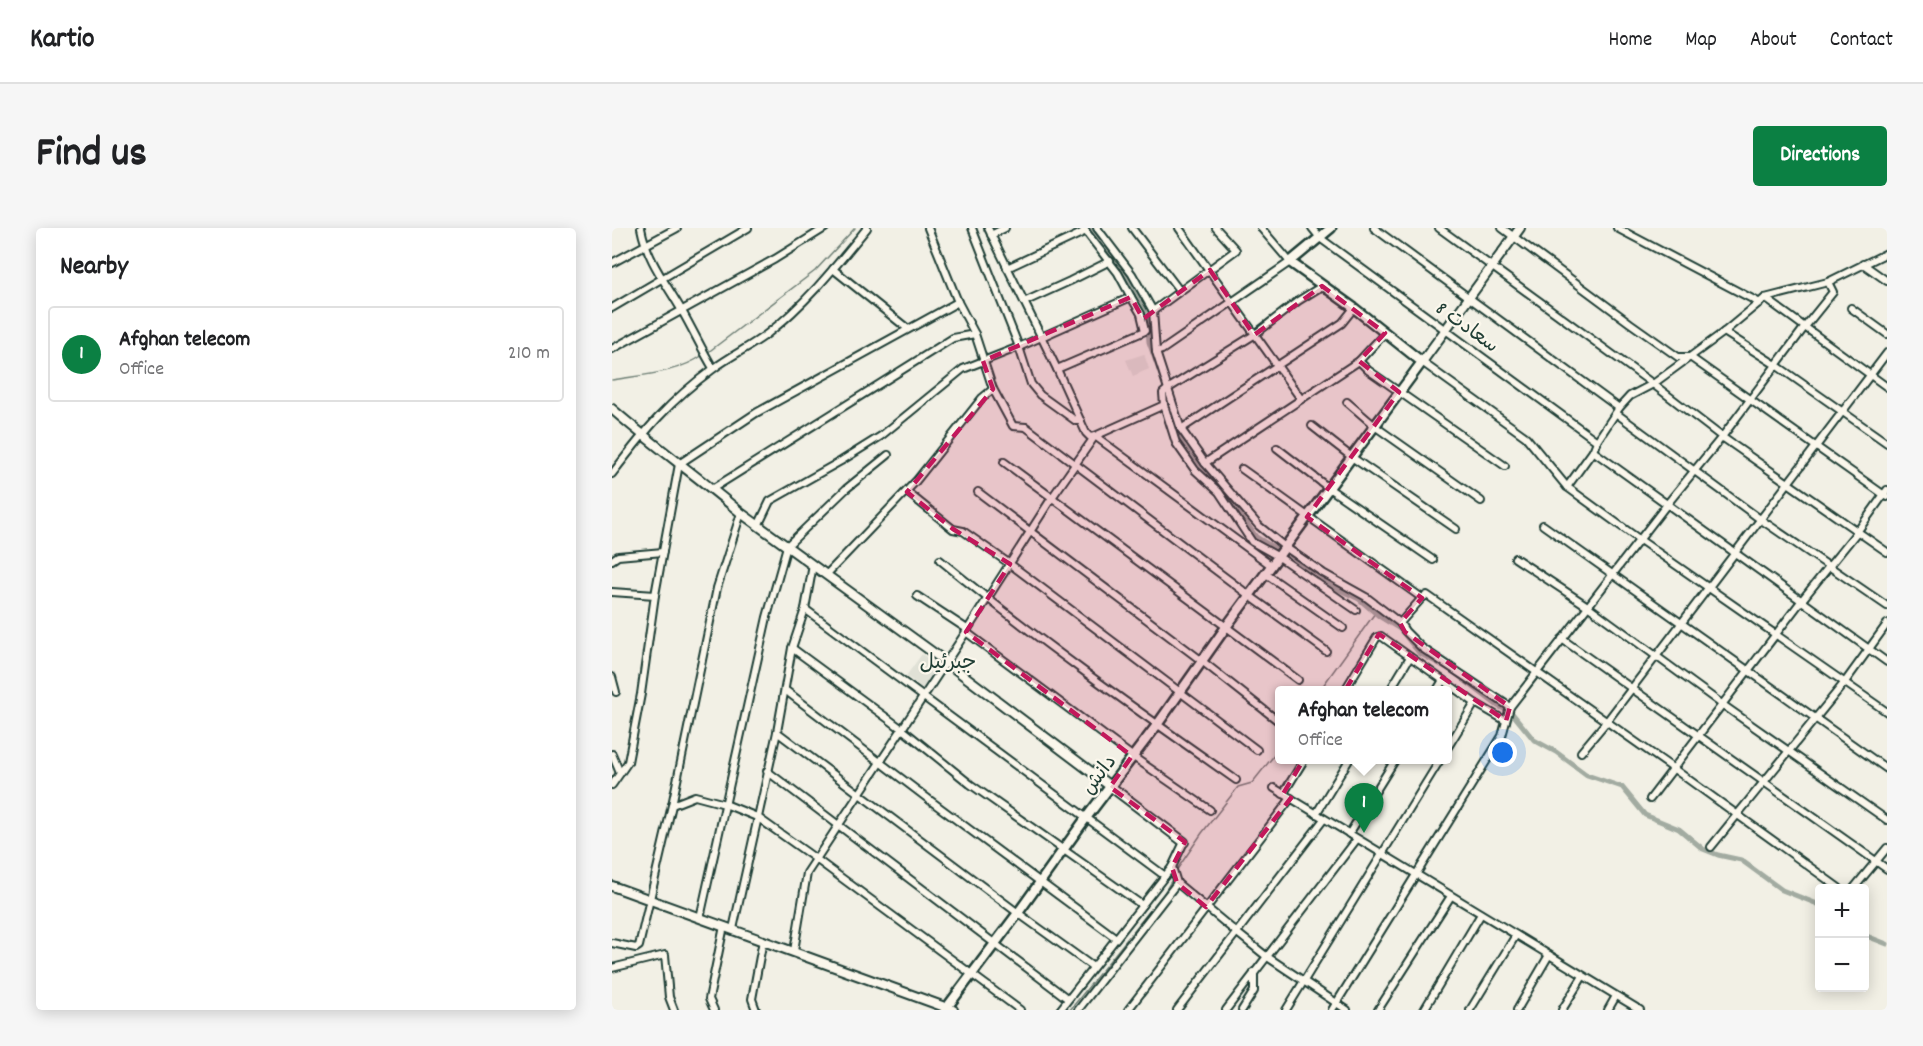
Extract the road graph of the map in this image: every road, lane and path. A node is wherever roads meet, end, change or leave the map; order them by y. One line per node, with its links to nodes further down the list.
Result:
1 (641, 228): 25 (street)
2 (677, 228): 25 (street)
3 (748, 228): 35 (street)
4 (825, 228): 49 (street)
5 (867, 228): 33 (street)
6 (928, 228): 44 (street)
7 (972, 228): 60 (street)
8 (1005, 228): 22 (street)
9 (1097, 228): 50 (street)
10 (1132, 228): 39 (street)
11 (1179, 228): 34 (street)
12 (1216, 228): 34 (street)
13 (1261, 228): 28 (street)
14 (1312, 228): 24 (street, سعادت 8)
15 (1331, 228): 24 (main road)
16 (1374, 228): 41 (street)
17 (1439, 228): 31 (street)
18 (1502, 228): 23 (street)
19 (1520, 228): 23 (street)
20 (1617, 228): 43 (street)
21 (1085, 230): 27 (street); 32 (street)
22 (989, 231): 32 (street)
23 (1514, 237): 31 (street); 64 (street)
24 (1320, 238): 28 (main road); 53 (street, سعادت 8)
25 (644, 245): 29 (street); 35 (street)
26 (1887, 253): 30 (street)
27 (1109, 261): 40 (street); 45 (street)
28 (1290, 262): 38 (main road); 42 (street)
29 (612, 263)
30 (1863, 264): 36 (street); 37 (street)
31 (1491, 266): 41 (street); 73 (street)
32 (1007, 268): 45 (street)
33 (833, 269): 52 (street); 70 (street)
34 (1210, 270): 39 (street); 42 (street)
35 (661, 279): 46 (street); 49 (street)
36 (1887, 281)
37 (1828, 282): 43 (street); 51 (street)
38 (1322, 286): 47 (main road); 58 (street)
39 (1179, 290): 50 (street)
40 (1131, 297): 59 (street); 71 (street)
41 (1468, 298): 53 (street); 83 (street)
42 (1232, 301): 58 (street); 62 (street)
43 (1762, 301): 51 (street); 54 (street)
44 (958, 302): 52 (street); 56 (street)
45 (1024, 302): 59 (street)
46 (612, 308)
47 (1354, 308): 55 (main road); 69 (street)
48 (1851, 308): 57 (street)
49 (681, 310): 61 (street); 70 (street)
50 (1153, 311): 62 (street)
51 (1804, 328): 68 (street); 72 (street)
52 (908, 329): 101 (street)
53 (1446, 330): 67 (street); 92 (street, سعادت 8)
54 (1724, 332): 64 (street); 68 (street)
55 (1385, 333): 66 (street); 67 (main road)
56 (975, 334): 65 (street); 109 (street)
57 (1887, 334)
58 (1254, 335): 69 (street); 76 (street)
59 (1041, 336): 60 (street); 71 (street)
60 (1019, 347): 65 (street); 85 (street)
61 (612, 349)
62 (1156, 352): 76 (street)
63 (1887, 353): 72 (street)
64 (1690, 357): 73 (street); 78 (street)
65 (983, 361): 75 (street); 121 (street)
66 (1359, 361): 77 (street); 79 (street)
67 (1422, 362): 77 (main road, دانش); 108 (street)
68 (1776, 365): 78 (street); 84 (street)
69 (1278, 366): 79 (street); 88 (street)
70 (713, 368): 89 (street)
71 (1058, 369): 85 (street)
72 (1872, 375): 74 (street); 84 (street)
73 (1653, 384): 83 (street); 91 (street)
74 (1887, 387)
75 (993, 389): 102 (street); 111 (street)
76 (1166, 391): 81 (street); 88 (street)
77 (1399, 392): 87 (main road, دانش); 103 (street)
78 (1750, 398): 91 (street); 94 (street)
79 (1301, 399): 100 (street)
80 (1347, 402): 87 (street)
81 (1164, 405): 90 (street); 131 (street)
82 (612, 409): 89 (street)
83 (1618, 411): 92 (street); 105 (street)
84 (1843, 412): 93 (street); 94 (street)
85 (1081, 421): 90 (street)
86 (1312, 426): 98 (street)
87 (1376, 427): 98 (main road, دانش); 115 (street)
88 (1181, 429): 100 (street)
89 (641, 435): 101 (street); 106 (street)
90 (1095, 435): 102 (street); 139 (street)
91 (1722, 437): 105 (street); 107 (street)
92 (1597, 441): 96 (street)
93 (1887, 443)
94 (1816, 445): 107 (street); 113 (street)
95 (1277, 448): 110 (street)
96 (1593, 451): 108 (street); 116 (street)
97 (888, 455): 126 (street)
98 (1353, 458): 110 (main road, دانش); 122 (street)
99 (1004, 462): 114 (street)
100 (1205, 463): 127 (street)
101 (679, 464): 109 (street); 128 (street)
102 (1075, 465): 114 (street); 147 (street)
103 (1504, 466)
104 (1242, 468): 118 (street)
105 (1694, 471): 116 (street); 119 (street)
106 (612, 474)
107 (1788, 484): 119 (street); 124 (street)
108 (1567, 487): 125 (street)
109 (712, 489): 117 (street)
110 (1330, 489): 118 (main road, دانش); 135 (street)
111 (907, 492): 136 (street); 140 (street)
112 (978, 492): 123 (street)
113 (1886, 494): 124 (street)
114 (1051, 499): 123 (street); 158 (street)
115 (1481, 501)
116 (1668, 503): 125 (street); 129 (street)
117 (741, 513): 121 (street); 224 (street)
118 (1308, 517): 127 (main road, دانش); 148 (street)
119 (1760, 519): 129 (street); 138 (street)
120 (1543, 525): 142 (street)
121 (758, 526): 126 (street)
122 (1456, 529)
123 (1030, 532): 136 (street); 168 (street)
124 (1857, 532): 130 (street); 138 (street)
125 (1640, 540): 142 (street); 143 (street)
126 (787, 546): 137 (street); 223 (street)
127 (1285, 547): 131 (main road, دانش); 155 (street)
128 (663, 552): 133 (street); 145 (street)
129 (1735, 552): 143 (street); 150 (street)
130 (1887, 552)
131 (1279, 557): 139 (main road, دانش); 154 (street)
132 (1515, 558): 152 (street)
133 (612, 560)
134 (940, 560): 149 (street)
135 (1433, 560)
136 (1010, 564): 149 (street); 185 (street)
137 (813, 565): 140 (street); 153 (street)
138 (1829, 565): 150 (street); 151 (street)
139 (1272, 566): 141 (main road, دانش)
140 (826, 574): 169 (street)
141 (1266, 574): 147 (main road, دانش); 159 (street)
142 (1612, 575): 152 (street); 156 (street)
143 (1708, 587): 156 (street); 161 (street)
144 (612, 592): 145 (street)
145 (655, 595): 213 (street)
146 (917, 596): 160 (street)
147 (1250, 596): 158 (main road, دانش); 165 (street)
148 (1422, 598): 155 (street); 172 (street)
149 (987, 599): 160 (street); 195 (street)
150 (1802, 600): 161 (street); 164 (street)
151 (1887, 606)
152 (1589, 607): 162 (street); 167 (street)
153 (805, 609): 163 (street); 186 (street)
154 (1356, 610)
155 (1400, 623): 189 (street)
156 (1680, 623): 167 (street); 171 (street)
157 (1887, 624): 164 (street)
158 (1226, 627): 168 (main road, دانش); 175 (street)
159 (1343, 628)
160 (967, 631): 169 (street); 204 (street)
161 (1777, 634): 171 (street); 176 (street)
162 (1562, 639): 172 (street); 182 (street)
163 (792, 648): 183 (street); 196 (street)
164 (1868, 649): 170 (street); 176 (street)
165 (1326, 651)
166 (1410, 657): 174 (street); 177 (street); 178 (street)
167 (1656, 657): 182 (street); 188 (street)
168 (1202, 661): 185 (main road, دانش); 191 (street)
169 (946, 662): 186 (street); 217 (street)
170 (1887, 662)
171 (1747, 671): 188 (street); 192 (street)
172 (1538, 672): 189 (street); 194 (street)
173 (612, 677): 184 (street)
174 (1443, 680): 179 (street); 180 (street)
175 (1298, 681)
176 (1845, 682): 190 (street); 192 (street)
177 (1347, 686)
178 (1392, 686)
179 (1439, 686)
180 (1451, 686)
181 (1452, 686): 187 (street)
182 (1631, 688): 194 (street); 198 (street)
183 (785, 690): 197 (street); 205 (street)
184 (616, 692)
185 (1180, 693): 195 (main road, دانش); 200 (street)
186 (923, 696): 196 (street); 229 (street)
187 (1475, 703): 193 (street); 199 (street)
188 (1723, 705): 198 (street); 201 (street)
189 (1510, 707): 193 (street)
190 (1887, 712)
191 (1275, 718)
192 (1815, 718): 201 (street); 211 (street)
193 (1506, 721): 244 (street)
194 (1607, 722): 202 (street); 210 (street)
195 (1157, 725): 204 (main road, دانش); 214 (street)
196 (902, 729): 205 (street); 238 (street)
197 (777, 732): 212 (street); 219 (street)
198 (1697, 736): 210 (street); 215 (street)
199 (1452, 740)
200 (1257, 750)
201 (1789, 751): 215 (street); 231 (street)
202 (1581, 752)
203 (612, 754): 213 (street)
204 (1132, 756): 217 (main road, دانش); 225 (street)
205 (880, 762): 219 (street); 246 (street)
206 (1301, 764): 220 (street)
207 (1345, 764): 226 (street)
208 (1392, 764): 233 (street)
209 (1437, 764): 239 (street)
210 (1674, 768): 222 (street); 227 (street)
211 (1887, 769)
212 (767, 771): 228 (street); 232 (street)
213 (620, 773): 216 (street)
214 (1236, 780)
215 (1763, 781): 227 (street); 241 (street)
216 (612, 785)
217 (1110, 787): 229 (main road, دانش); 235 (street)
218 (1274, 788): 220 (street)
219 (859, 794): 232 (street); 255 (street)
220 (1283, 794): 221 (street)
221 (1291, 798): 226 (street); 254 (street)
222 (1650, 799)
223 (725, 804): 224 (street); 228 (street); 257 (street)
224 (672, 805): 252 (street)
225 (1210, 810)
226 (1316, 814): 230 (street)
227 (1737, 815): 236 (street); 248 (street)
228 (757, 817): 240 (street); 259 (street)
229 (1086, 818): 238 (main road, دانش); 245 (street)
230 (1324, 819): 233 (street); 260 (street)
231 (1887, 820)
232 (838, 825): 240 (street); 265 (street)
233 (1349, 834): 234 (street)
234 (1357, 839): 239 (street); 268 (street)
235 (1184, 842): 242 (street)
236 (1711, 848)
237 (1887, 848): 241 (street)
238 (1063, 849): 246 (main road, دانش); 253 (street)
239 (1382, 854): 244 (street); 274 (street)
240 (816, 859): 266 (street); 272 (street)
241 (1876, 861): 243 (street); 249 (street)
242 (1172, 867): 245 (street); 247 (street)
243 (1887, 869)
244 (1416, 874): 251 (street); 277 (street)
245 (1165, 876): 253 (street)
246 (1040, 882): 255 (main road, دانش); 262 (street)
247 (1177, 883): 254 (street); 284 (street)
248 (1833, 884)
249 (1857, 884)
250 (612, 886): 252 (street)
251 (1451, 896): 256 (street); 292 (street)
252 (649, 899): 257 (street); 264 (street)
253 (1142, 905): 262 (street)
254 (1206, 907): 260 (street); 285 (street)
255 (1018, 913): 265 (main road, دانش); 269 (street)
256 (1481, 914): 261 (street); 293 (street)
257 (700, 918): 258 (street)
258 (724, 926): 259 (street); 280 (street)
259 (733, 929): 263 (street)
260 (1236, 932): 268 (street); 286 (street)
261 (1516, 935): 267 (street); 294 (street)
262 (1116, 938): 269 (street)
263 (763, 940): 266 (street); 281 (street)
264 (612, 943)
265 (993, 943): 272 (main road, دانش); 276 (street)
266 (794, 951): 278 (street)
267 (1549, 955): 273 (street); 295 (street)
268 (1266, 956): 271 (street); 274 (street)
269 (1093, 967): 276 (street)
270 (612, 968): 279 (street)
271 (1254, 972): 287 (street); 288 (street)
272 (971, 975): 278 (main road, دانش); 282 (street)
273 (1583, 976): 275 (street); 296 (street)
274 (1304, 981): 277 (street); 289 (street)
275 (1616, 996): 297 (street); 298 (street)
276 (1068, 999): 283 (street)
277 (1337, 1003): 290 (street); 291 (street)
278 (948, 1009)
279 (674, 1010)
280 (714, 1010)
281 (756, 1010)
282 (1020, 1010)
283 (1060, 1010)
284 (1078, 1010)
285 (1128, 1010)
286 (1177, 1010)
287 (1226, 1010)
288 (1242, 1010)
289 (1286, 1010)
290 (1332, 1010)
291 (1347, 1010)
292 (1378, 1010)
293 (1424, 1010)
294 (1470, 1010)
295 (1517, 1010)
296 (1562, 1010)
297 (1608, 1010)
298 (1640, 1010)

